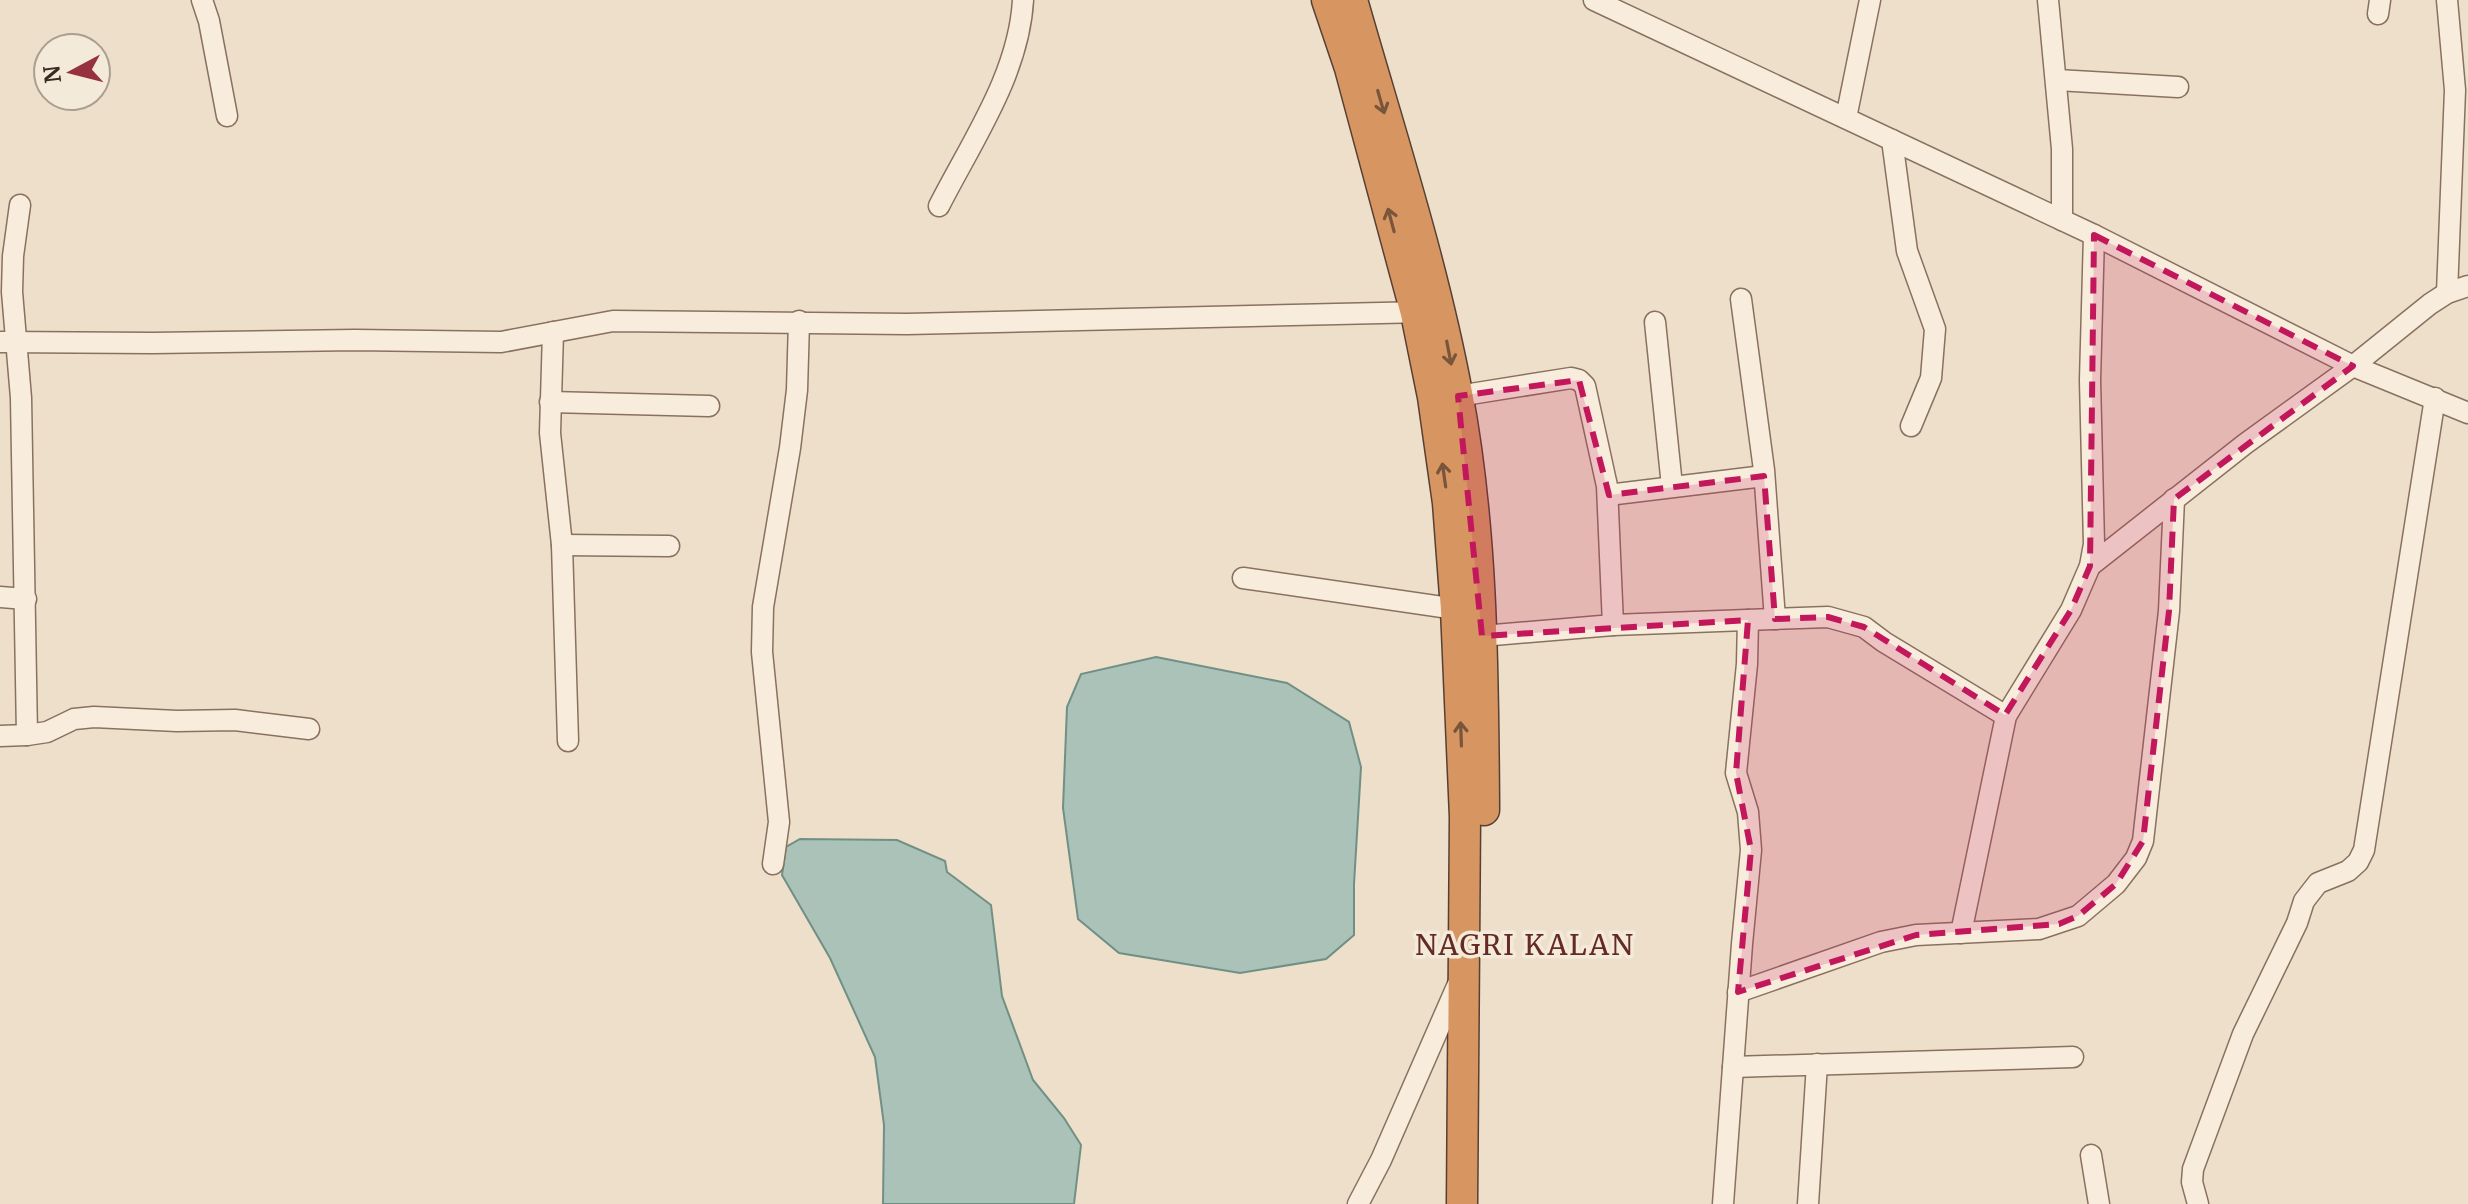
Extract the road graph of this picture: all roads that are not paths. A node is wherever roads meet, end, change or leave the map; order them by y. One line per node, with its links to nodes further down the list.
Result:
1 (202, 0): 11 (street)
2 (1023, 0): 15 (street)
3 (1327, 0): 21 (highway, one-way to 3)
4 (1352, 0): 21 (highway, one-way to 21)
5 (1594, 0): 12 (street)
6 (1870, 0): 12 (street)
7 (2048, 0): 9 (street)
8 (2447, 0): 19 (street)
9 (2057, 80): 10 (street); 16 (street)
10 (2178, 87)
11 (227, 116)
12 (1846, 118): 13 (street)
13 (1892, 140): 16 (street); 32 (street)
14 (20, 205): 25 (street)
15 (939, 206)
16 (2062, 220): 17 (street)
17 (2094, 235): 26 (street); 39 (street)
18 (2468, 286): 19 (street)
19 (2447, 293): 26 (street)
20 (1741, 299): 33 (street)
21 (1428, 311): 22 (street); 27 (highway, one-way to 27); 43 (highway, one-way to 21)
22 (799, 321): 24 (street); 53 (street)
23 (1655, 322): 34 (street)
24 (553, 332): 25 (street); 29 (street)
25 (8, 342): 42 (street)
26 (2353, 366): 28 (street); 36 (street)
27 (1458, 396): 35 (street); 47 (highway)
28 (2435, 398): 31 (street); 67 (street)
29 (550, 402): 30 (street); 37 (street)
30 (709, 406)
31 (2468, 413)
32 (1911, 426)
33 (1764, 476): 34 (street); 44 (street)
34 (1672, 486): 35 (street)
35 (1608, 495): 46 (street)
36 (2174, 499): 39 (street); 54 (street)
37 (562, 545): 38 (street); 52 (street)
38 (669, 546)
39 (2090, 566): 48 (street)
40 (1243, 578): 43 (street)
41 (0, 597): 42 (street)
42 (26, 599): 50 (street)
43 (1456, 609): 55 (highway, one-way to 43)
44 (1775, 619): 45 (street); 48 (street)
45 (1748, 620): 46 (street); 56 (street)
46 (1613, 625): 47 (street)
47 (1482, 636): 63 (highway)
48 (2006, 716): 54 (street)
49 (309, 729): 50 (street)
50 (27, 735): 51 (street)
51 (0, 736)
52 (568, 741)
53 (773, 864)
54 (1961, 933): 56 (street)
55 (1465, 970): 61 (street); 62 (highway)
56 (1738, 992): 59 (street)
57 (2073, 1057): 58 (street)
58 (1817, 1064): 59 (street); 65 (street)
59 (1733, 1067): 64 (street)
60 (2091, 1155): 66 (street)
61 (1358, 1204)
62 (1462, 1204)
63 (1481, 1204)
64 (1723, 1204)
65 (1808, 1204)
66 (2099, 1204)
67 (2198, 1204)

